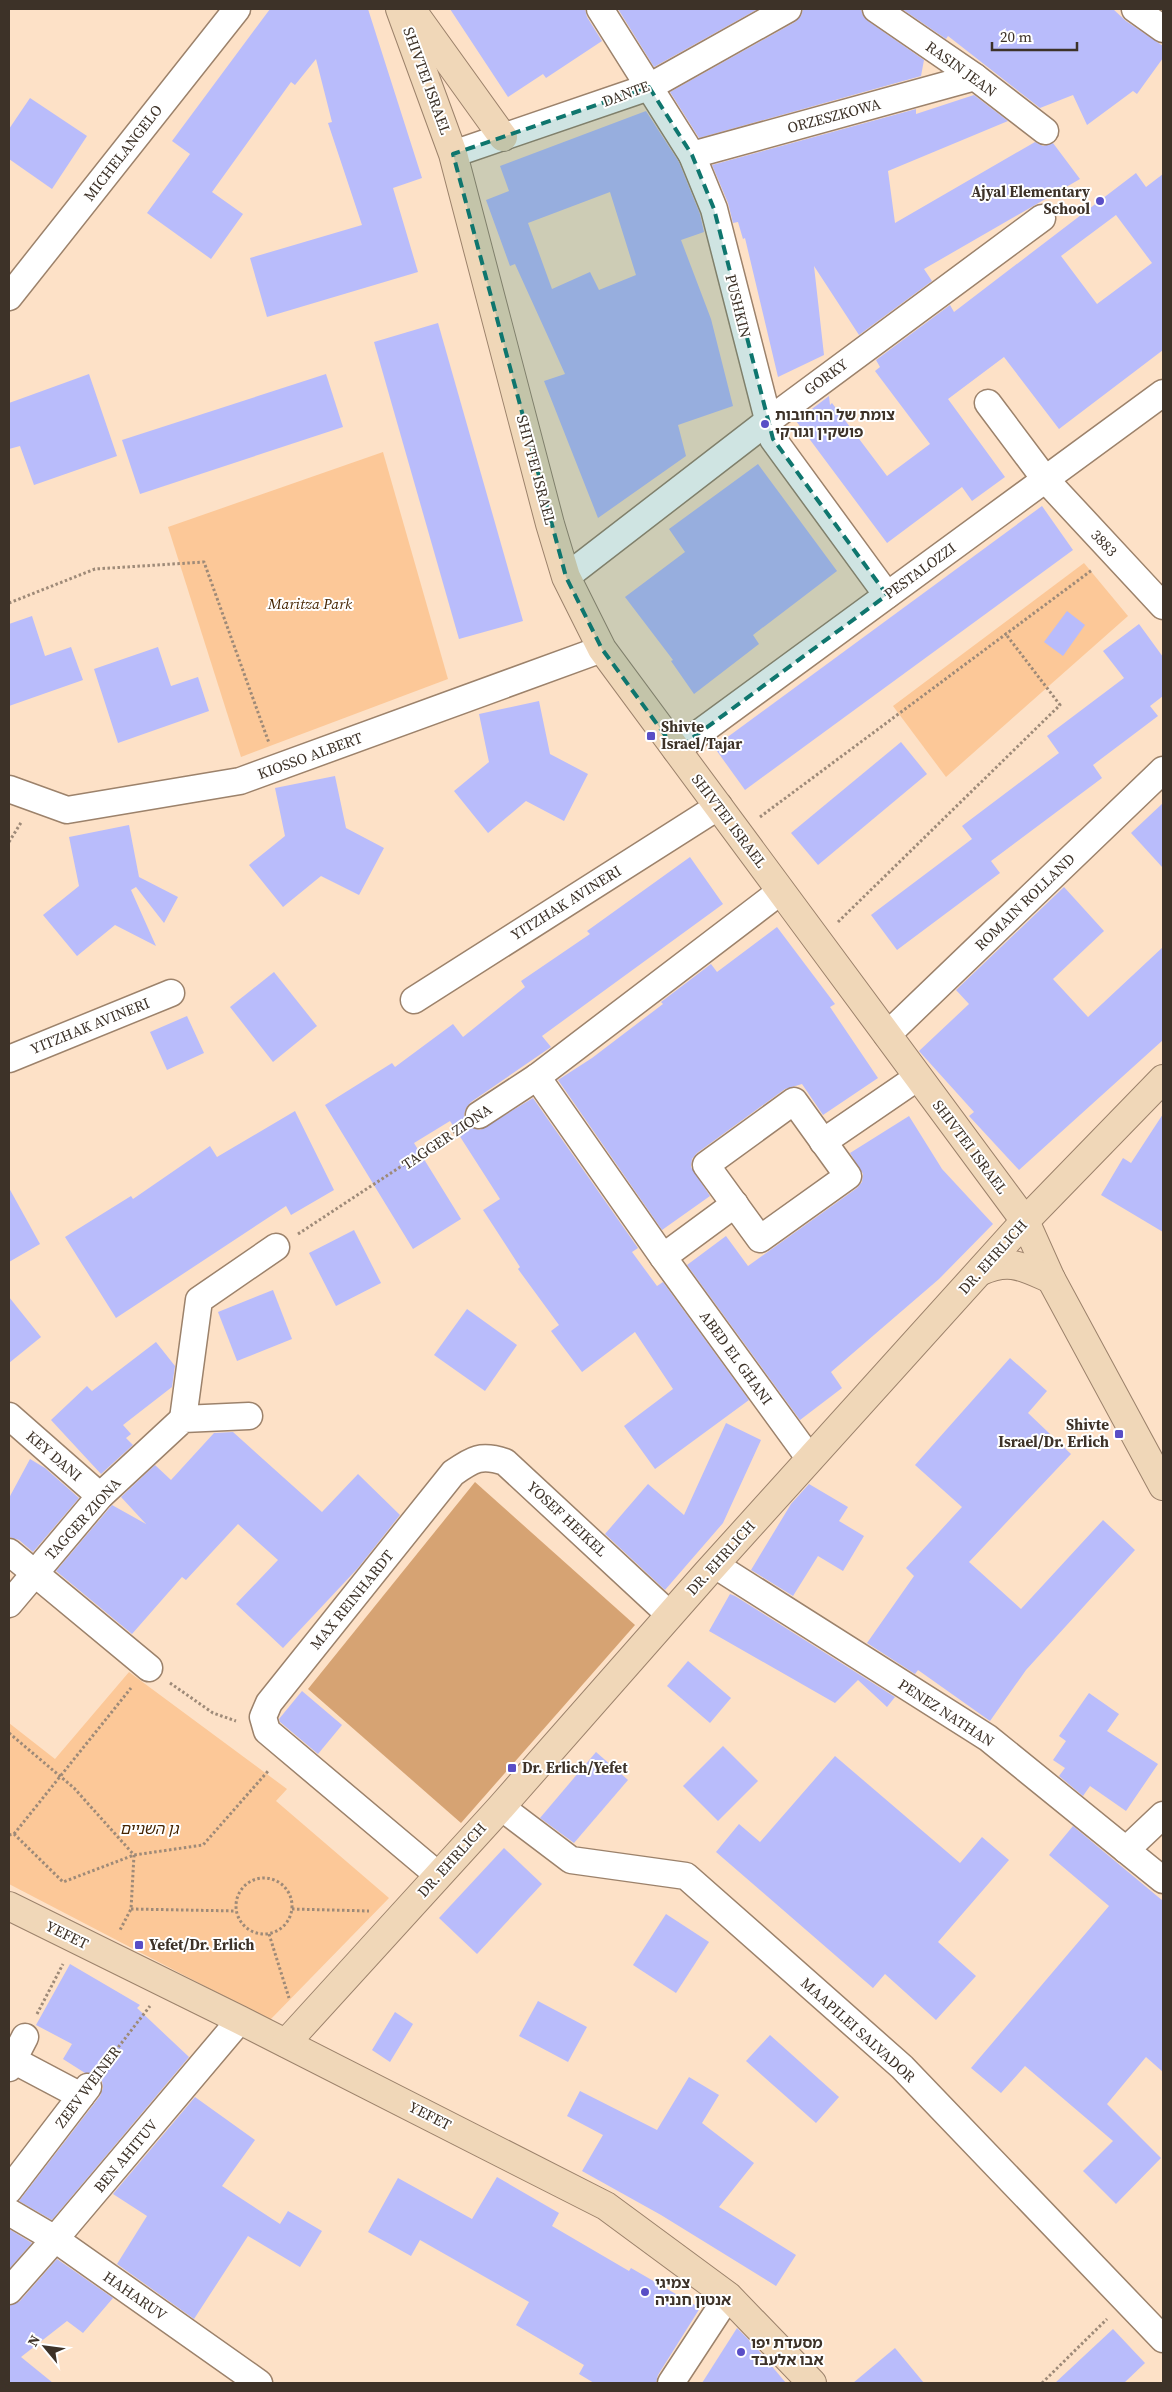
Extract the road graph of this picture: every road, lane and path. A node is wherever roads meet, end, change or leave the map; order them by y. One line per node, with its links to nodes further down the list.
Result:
1 (237, 9): 16 (street, MICHELANGELO)
2 (400, 9): 13 (street, SHIVTEI ISRAEL)
3 (411, 9): 12 (street)
4 (600, 9): 10 (street, PUSHKIN)
5 (788, 9): 10 (street, DANTE)
6 (876, 9): 9 (street, RASIN JEAN)
7 (1140, 10): 8 (street)
8 (1163, 29)
9 (975, 77): 11 (street, RASIN JEAN); 14 (street, ORZESZKOWA)
10 (649, 88): 12 (street, DANTE); 14 (street, PUSHKIN)
11 (1045, 131)
12 (503, 137): 13 (street, DANTE)
13 (453, 154): 22 (street, SHIVTEI ISRAEL)
14 (692, 155): 19 (street, PUSHKIN)
15 (1042, 218): 19 (street, GORKY)
16 (9, 297)
17 (1163, 393): 20 (street, PESTALOZZI)
18 (988, 403): 20 (street, 3883)
19 (768, 421): 22 (street, GORKY); 23 (street, PUSHKIN)
20 (1045, 479): 21 (street, 3883); 23 (street, PESTALOZZI)
21 (1115, 554): 25 (street, 3883); 26 (path)
22 (566, 577): 27 (street, SHIVTEI ISRAEL)
23 (887, 595): 28 (street, PESTALOZZI)
24 (9, 603): 29 (path)
25 (1163, 606)
26 (1005, 633): 33 (path); 35 (path)
27 (602, 649): 28 (street, SHIVTEI ISRAEL); 29 (street, KIOSSO ALBERT)
28 (676, 750): 32 (street, SHIVTEI ISRAEL)
29 (278, 767): 31 (street, KIOSSO ALBERT)
30 (1163, 770): 38 (street, ROMAIN ROLLAND)
31 (9, 789)
32 (719, 806): 33 (street, SHIVTEI ISRAEL); 37 (street, YITZHAK AVINERI)
33 (739, 833): 34 (street, SHIVTEI ISRAEL)
34 (781, 891): 35 (street, SHIVTEI ISRAEL); 40 (street, TAGGER ZIONA)
35 (818, 941): 38 (street, SHIVTEI ISRAEL)
36 (171, 993): 39 (street, YITZHAK AVINERI)
37 (414, 1000)
38 (887, 1035): 41 (street, SHIVTEI ISRAEL)
39 (9, 1059)
40 (537, 1077): 43 (street, TAGGER ZIONA); 48 (street, ABED EL GHANI)
41 (918, 1077): 44 (street); 46 (street, SHIVTEI ISRAEL)
42 (1163, 1079): 46 (street, DR. EHRLICH)
43 (479, 1115): 47 (path, TAGGER ZIONA)
44 (823, 1142): 45 (street); 45 (street)
45 (735, 1204): 48 (street)
46 (1025, 1221): 49 (street, DR. EHRLICH); 50 (street, SHIVTEI ISRAEL)
47 (276, 1247): 53 (street)
48 (662, 1257): 54 (street, ABED EL GHANI)
49 (981, 1271): 50 (street); 54 (street, DR. EHRLICH)
50 (1051, 1278): 56 (street, SHIVTEI ISRAEL)
51 (9, 1416): 57 (street, KEY DANI)
52 (249, 1416): 53 (street)
53 (184, 1419): 57 (street, TAGGER ZIONA)
54 (810, 1459): 59 (street, DR. EHRLICH)
55 (453, 1473): 62 (street, YOSEF HEIKEL); 64 (street, MAX REINHARDT)
56 (1163, 1486)
57 (100, 1496): 60 (street, TAGGER ZIONA)
58 (9, 1552): 60 (street)
59 (715, 1565): 62 (street, DR. EHRLICH); 72 (street, PENEZ NATHAN)
60 (35, 1573): 61 (street, TAGGER ZIONA); 63 (street)
61 (9, 1604)
62 (670, 1614): 68 (street, DR. EHRLICH)
63 (148, 1668): 64 (path); 67 (path)
64 (267, 1731): 66 (street)
65 (9, 1733): 67 (path)
66 (288, 1748): 73 (path); 74 (street)
67 (60, 1776): 71 (path); 73 (path)
68 (501, 1807): 74 (street, DR. EHRLICH); 95 (street, MAAPILEI SALVADOR)
69 (1163, 1815): 72 (street)
70 (9, 1834): 71 (path)
71 (14, 1834): 73 (path)
72 (1126, 1850): 75 (street, PENEZ NATHAN)
73 (134, 1855): 77 (path)
74 (438, 1875): 80 (street, DR. EHRLICH)
75 (1163, 1880)
76 (9, 1906): 82 (street, YEFET)
77 (131, 1909): 79 (path); 83 (path)
78 (292, 1909): 79 (path); 80 (path); 81 (path)
79 (236, 1911): 81 (path)
80 (406, 1911): 86 (street, DR. EHRLICH)
81 (269, 1934): 86 (path)
82 (76, 1939): 83 (street, YEFET); 87 (path)
83 (108, 1955): 84 (street, YEFET)
84 (167, 1984): 85 (street, YEFET); 89 (path, ZEEV WEINER)
85 (240, 2020): 86 (street, YEFET); 92 (street, BEN AHITUV)
86 (293, 2036): 94 (street, YEFET)
87 (25, 2037): 88 (street)
88 (11, 2064): 89 (street)
89 (84, 2092): 90 (street, ZEEV WEINER)
90 (9, 2190)
91 (9, 2212): 92 (street, HAHARUV)
92 (55, 2239): 93 (street, BEN AHITUV); 97 (street, HAHARUV)
93 (9, 2291)
94 (728, 2296): 98 (street); 99 (street, YEFET)
95 (1126, 2300): 96 (street, MAAPILEI SALVADOR); 100 (path)
96 (1163, 2339)
97 (259, 2383)
98 (671, 2383)
99 (812, 2383)
100 (1042, 2383)

